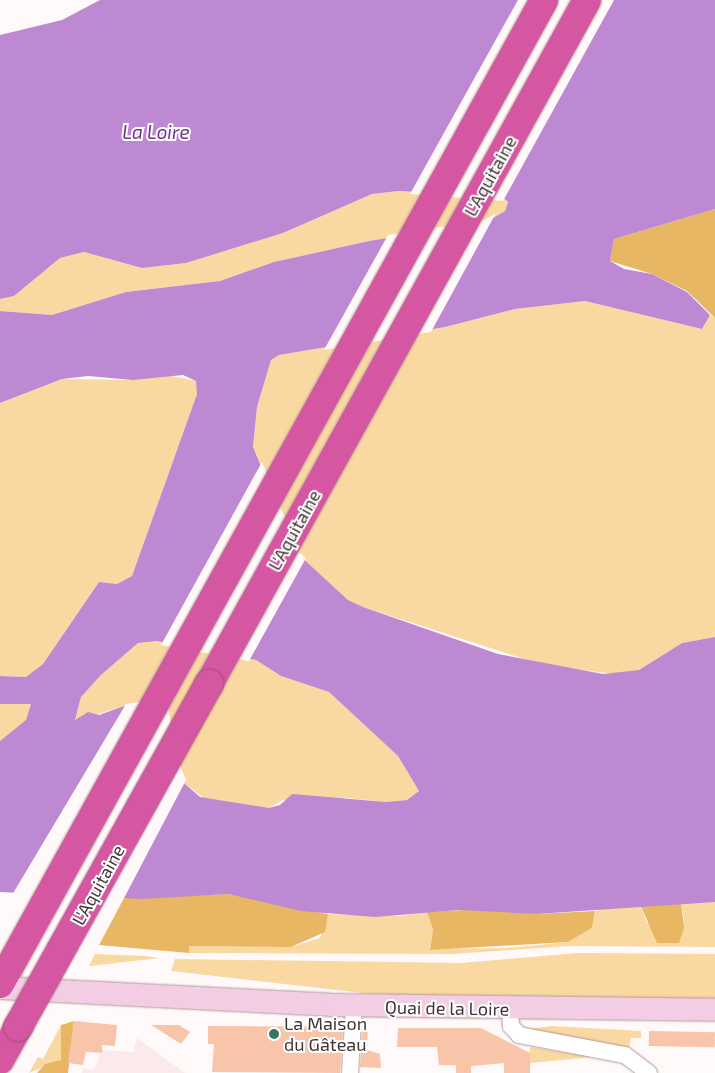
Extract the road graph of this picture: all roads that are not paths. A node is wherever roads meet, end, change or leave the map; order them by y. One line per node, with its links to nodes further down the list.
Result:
1 (544, 0): 3 (highway)
2 (587, 0): 10 (highway, L'Aquitaine, bridge)
3 (18, 950): 4 (highway); 5 (highway)
4 (0, 971)
5 (0, 984)
6 (0, 988): 7 (main road, Quai de la Loire)
7 (354, 1006): 8 (main road, Quai de la Loire); 11 (street)
8 (510, 1009): 9 (main road, Quai de la Loire); 12 (street)
9 (715, 1010)
10 (0, 1060)
11 (350, 1073)
12 (649, 1073)

